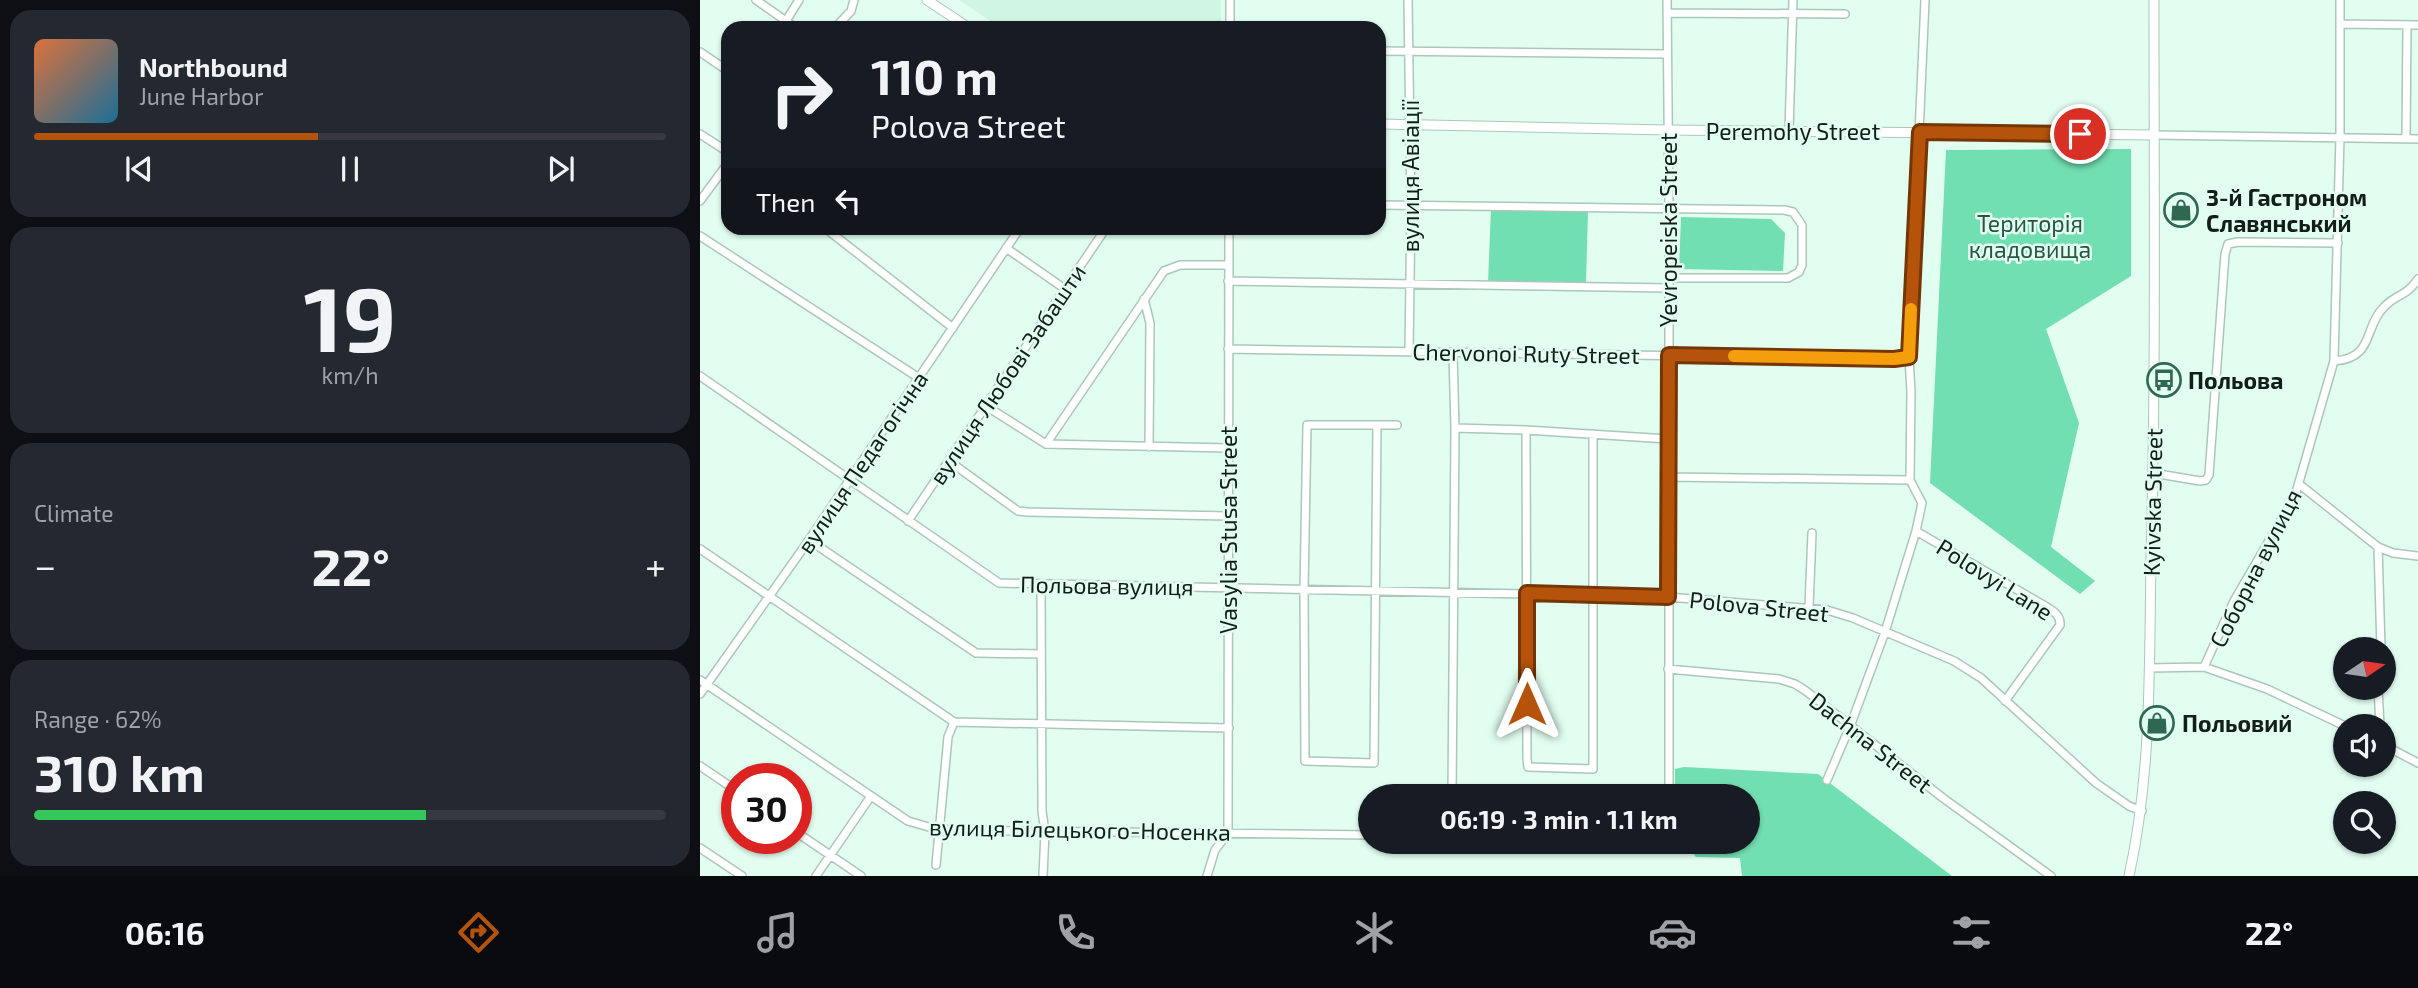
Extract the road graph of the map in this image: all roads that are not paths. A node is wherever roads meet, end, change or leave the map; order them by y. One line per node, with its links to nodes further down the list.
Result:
1 (756, 0): 15 (street)
2 (799, 0): 15 (street)
3 (854, 0): 16 (street)
4 (927, 0): 17 (street)
5 (1230, 0): 18 (street)
6 (1408, 0): 23 (street, вулиця Авіації)
7 (1667, 0): 12 (street, Yevropeiska Street)
8 (1793, 0): 13 (street)
9 (1925, 0): 31 (street)
10 (2154, 0): 33 (street, Kyivska Street)
11 (2340, 0): 19 (street, Соборна вулиця)
12 (1667, 13): 13 (street); 25 (street, Yevropeiska Street)
13 (1793, 13): 14 (street); 30 (street)
14 (1845, 14)
15 (786, 21)
16 (842, 21)
17 (958, 21)
18 (1230, 21)
19 (2340, 24): 20 (street); 34 (street, Соборна вулиця)
20 (2406, 24): 21 (street); 35 (street)
21 (2418, 25)
22 (1386, 51): 23 (street)
23 (1409, 51): 25 (street); 28 (street, вулиця Авіації)
24 (700, 52): 26 (street)
25 (1667, 54): 29 (street, Yevropeiska Street)
26 (721, 66)
27 (1386, 124): 28 (street, Peremohy Street)
28 (1410, 124): 29 (street, Peremohy Street); 41 (street, вулиця Авіації)
29 (1668, 130): 30 (street, Peremohy Street); 42 (street, Yevropeiska Street)
30 (1789, 131): 31 (street, Peremohy Street)
31 (1920, 132): 33 (street, Peremohy Street); 63 (street)
32 (700, 134): 37 (street)
33 (2154, 135): 34 (street, Peremohy Street); 78 (street, Kyivska Street)
34 (2340, 137): 35 (street, Peremohy Street); 48 (street, Соборна вулиця)
35 (2406, 138): 36 (street, Peremohy Street)
36 (2418, 139)
37 (721, 148)
38 (721, 172): 39 (street)
39 (700, 201)
40 (1386, 205): 41 (street)
41 (1411, 206): 42 (street); 54 (street, вулиця Авіації)
42 (1669, 208): 51 (street, Yevropeiska Street); 51 (street)
43 (834, 235): 58 (street)
44 (1015, 235): 49 (street, вулиця Педагогічна)
45 (1101, 235): 56 (street, вулиця Любові Забашти)
46 (1228, 235): 50 (street, Vasylia Stusa Street)
47 (700, 236): 66 (street)
48 (2338, 243): 64 (street, Соборна вулиця); 78 (street)
49 (1006, 248): 56 (street); 58 (street, вулиця Педагогічна)
50 (1228, 265): 53 (street, Vasylia Stusa Street); 57 (street)
51 (1669, 278): 55 (street, Yevropeiska Street)
52 (2418, 279): 64 (street)
53 (1228, 281): 54 (street); 59 (street, Vasylia Stusa Street)
54 (1410, 284): 55 (street); 60 (street, вулиця Авіації)
55 (1669, 288): 62 (street, Yevropeiska Street)
56 (1065, 289): 67 (street, вулиця Любові Забашти)
57 (1144, 299): 74 (street); 75 (street)
58 (953, 328): 66 (street, вулиця Педагогічна)
59 (1228, 349): 60 (street, Chervonoi Ruty Street); 76 (street, Vasylia Stusa Street)
60 (1409, 352): 61 (street, Chervonoi Ruty Street)
61 (1453, 353): 62 (street, Chervonoi Ruty Street); 70 (street)
62 (1669, 355): 63 (street, Chervonoi Ruty Street); 73 (street, Yevropeiska Street)
63 (1909, 357): 80 (street)
64 (2334, 361): 82 (street, Соборна вулиця)
65 (700, 376): 81 (street, Польова вулиця)
66 (919, 379): 81 (street, вулиця Педагогічна)
67 (986, 406): 74 (street); 77 (street, вулиця Любові Забашти)
68 (1377, 425): 69 (street); 93 (street); 94 (street)
69 (1397, 425)
70 (1455, 428): 71 (street); 95 (street)
71 (1526, 430): 72 (street); 96 (street)
72 (1593, 434): 73 (street); 97 (street)
73 (1668, 439): 79 (street, Yevropeiska Street)
74 (1046, 444): 75 (street)
75 (1149, 447): 76 (street)
76 (1228, 448): 83 (street, Vasylia Stusa Street)
77 (949, 461): 83 (street); 84 (street, вулиця Любові Забашти)
78 (2153, 473): 105 (street, Kyivska Street)
79 (1668, 477): 80 (street); 99 (street, Yevropeiska Street)
80 (1910, 480): 85 (street)
81 (849, 481): 84 (street, Польова вулиця); 87 (street, вулиця Педагогічна)
82 (2299, 484): 88 (street); 104 (street, Соборна вулиця)
83 (1228, 516): 92 (street, Vasylia Stusa Street)
84 (908, 521): 91 (street, Польова вулиця)
85 (1916, 531): 101 (street); 109 (street, Polovyi Lane)
86 (1812, 533): 100 (street)
87 (809, 540): 98 (street, вулиця Педагогічна); 103 (street)
88 (2378, 547): 90 (street); 102 (street)
89 (700, 549): 98 (street)
90 (2418, 556)
91 (1041, 585): 92 (street, Польова вулиця); 103 (street)
92 (1228, 587): 93 (street, Polova Street); 114 (street, Vasylia Stusa Street)
93 (1304, 590): 94 (street, Polova Street); 94 (street)
94 (1377, 590): 95 (street, Polova Street)
95 (1454, 591): 96 (street, Polova Street); 120 (street)
96 (1527, 593): 97 (street, Polova Street); 97 (street)
97 (1594, 595): 99 (street, Polova Street)
98 (769, 597): 107 (street, вулиця Педагогічна); 111 (street)
99 (1668, 597): 100 (street, Polova Street); 106 (street, Yevropeiska Street)
100 (1809, 607): 101 (street, Polova Street)
101 (1885, 632): 109 (street, Polova Street); 112 (street)
102 (2381, 637)
103 (1041, 654): 113 (street)
104 (2204, 667): 105 (street); 110 (street)
105 (2149, 668): 123 (street, Kyivska Street)
106 (1668, 669): 112 (street, Dachna Street); 121 (street, Yevropeiska Street)
107 (703, 682): 108 (street, вулиця Педагогічна); 122 (street, вулиця Білецького-Носенка)
108 (700, 694)
109 (2005, 701): 123 (street, Polova Street)
110 (2333, 720)
111 (954, 722): 113 (street); 124 (street)
112 (1851, 724): 119 (street); 138 (street, Dachna Street)
113 (1042, 725): 114 (street); 125 (street)
114 (1229, 728): 126 (street, Vasylia Stusa Street)
115 (2396, 751): 116 (street)
116 (2418, 763)
117 (700, 766): 118 (street)
118 (721, 780)
119 (1827, 780)
120 (1452, 784)
121 (1669, 784)
122 (871, 796): 124 (street, вулиця Білецького-Носенка); 130 (street)
123 (2142, 811): 139 (street, Kyivska Street)
124 (939, 830): 125 (street, вулиця Білецького-Носенка); 131 (street)
125 (1045, 832): 126 (street, вулиця Білецького-Носенка); 135 (street)
126 (1228, 833): 127 (street, вулиця Білецького-Носенка); 137 (street)
127 (1358, 835)
128 (812, 843): 130 (street)
129 (700, 848): 132 (street)
130 (830, 855): 133 (street); 134 (street)
131 (936, 865)
132 (742, 876)
133 (816, 876)
134 (861, 876)
135 (1043, 876): 136 (street)
136 (1048, 876)
137 (1207, 876)
138 (2051, 876)
139 (2129, 876)

